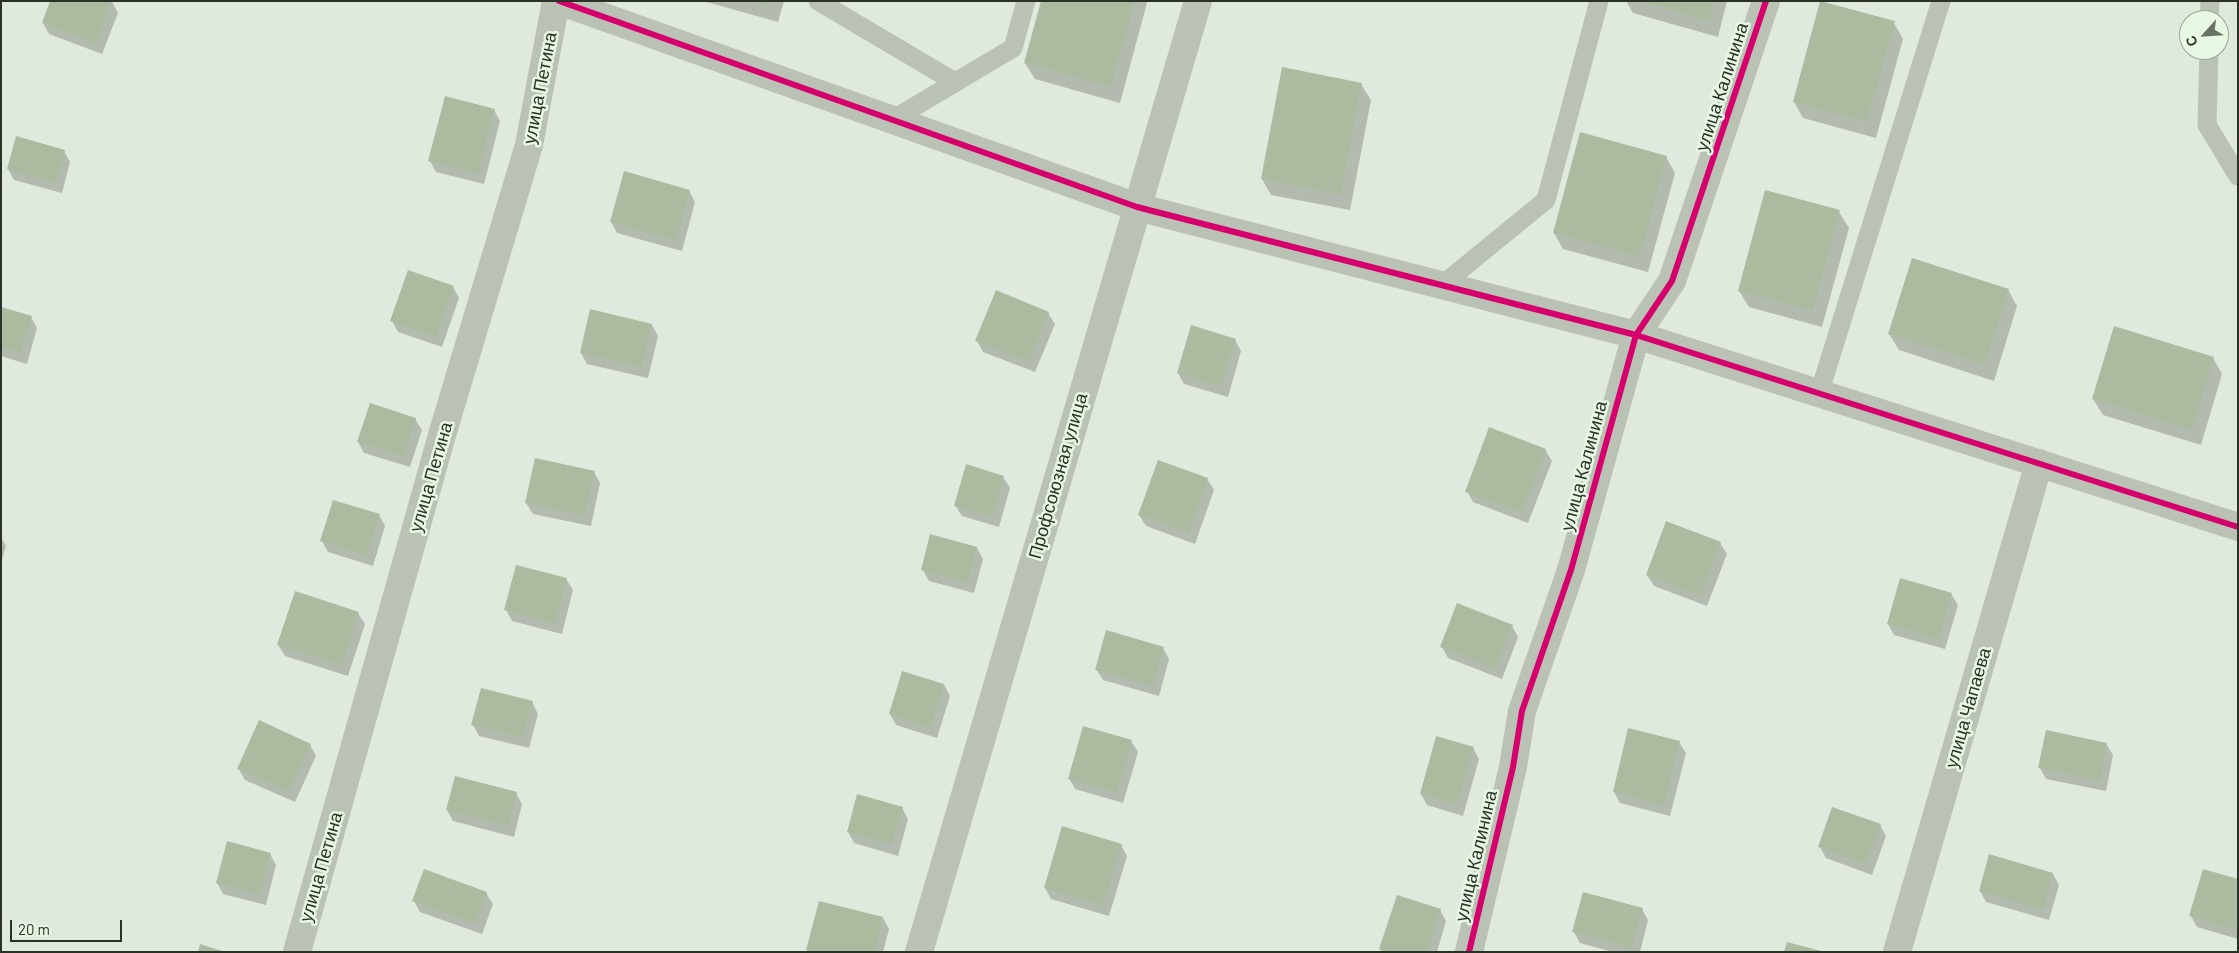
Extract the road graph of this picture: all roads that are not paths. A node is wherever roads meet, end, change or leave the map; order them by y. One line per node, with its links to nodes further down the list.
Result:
1 (558, 1): 10 (street); 18 (street, улица Петина)
2 (818, 1): 9 (lane)
3 (1026, 1): 9 (lane)
4 (1198, 1): 12 (street, Профсоюзная улица)
5 (1598, 1): 13 (lane)
6 (1766, 1): 14 (street, улица Калинина)
7 (1941, 1): 15 (lane)
8 (2209, 60): 11 (lane)
9 (955, 82): 10 (lane)
10 (892, 120): 12 (street)
11 (2238, 176)
12 (1137, 206): 13 (street); 19 (street, Профсоюзная улица)
13 (1442, 285): 14 (street)
14 (1636, 335): 15 (street); 20 (street, улица Калинина)
15 (1819, 394): 16 (street)
16 (2039, 463): 17 (street); 21 (street, улица Чапаева)
17 (2238, 527)
18 (297, 952)
19 (919, 952)
20 (1469, 952)
21 (1897, 952)

